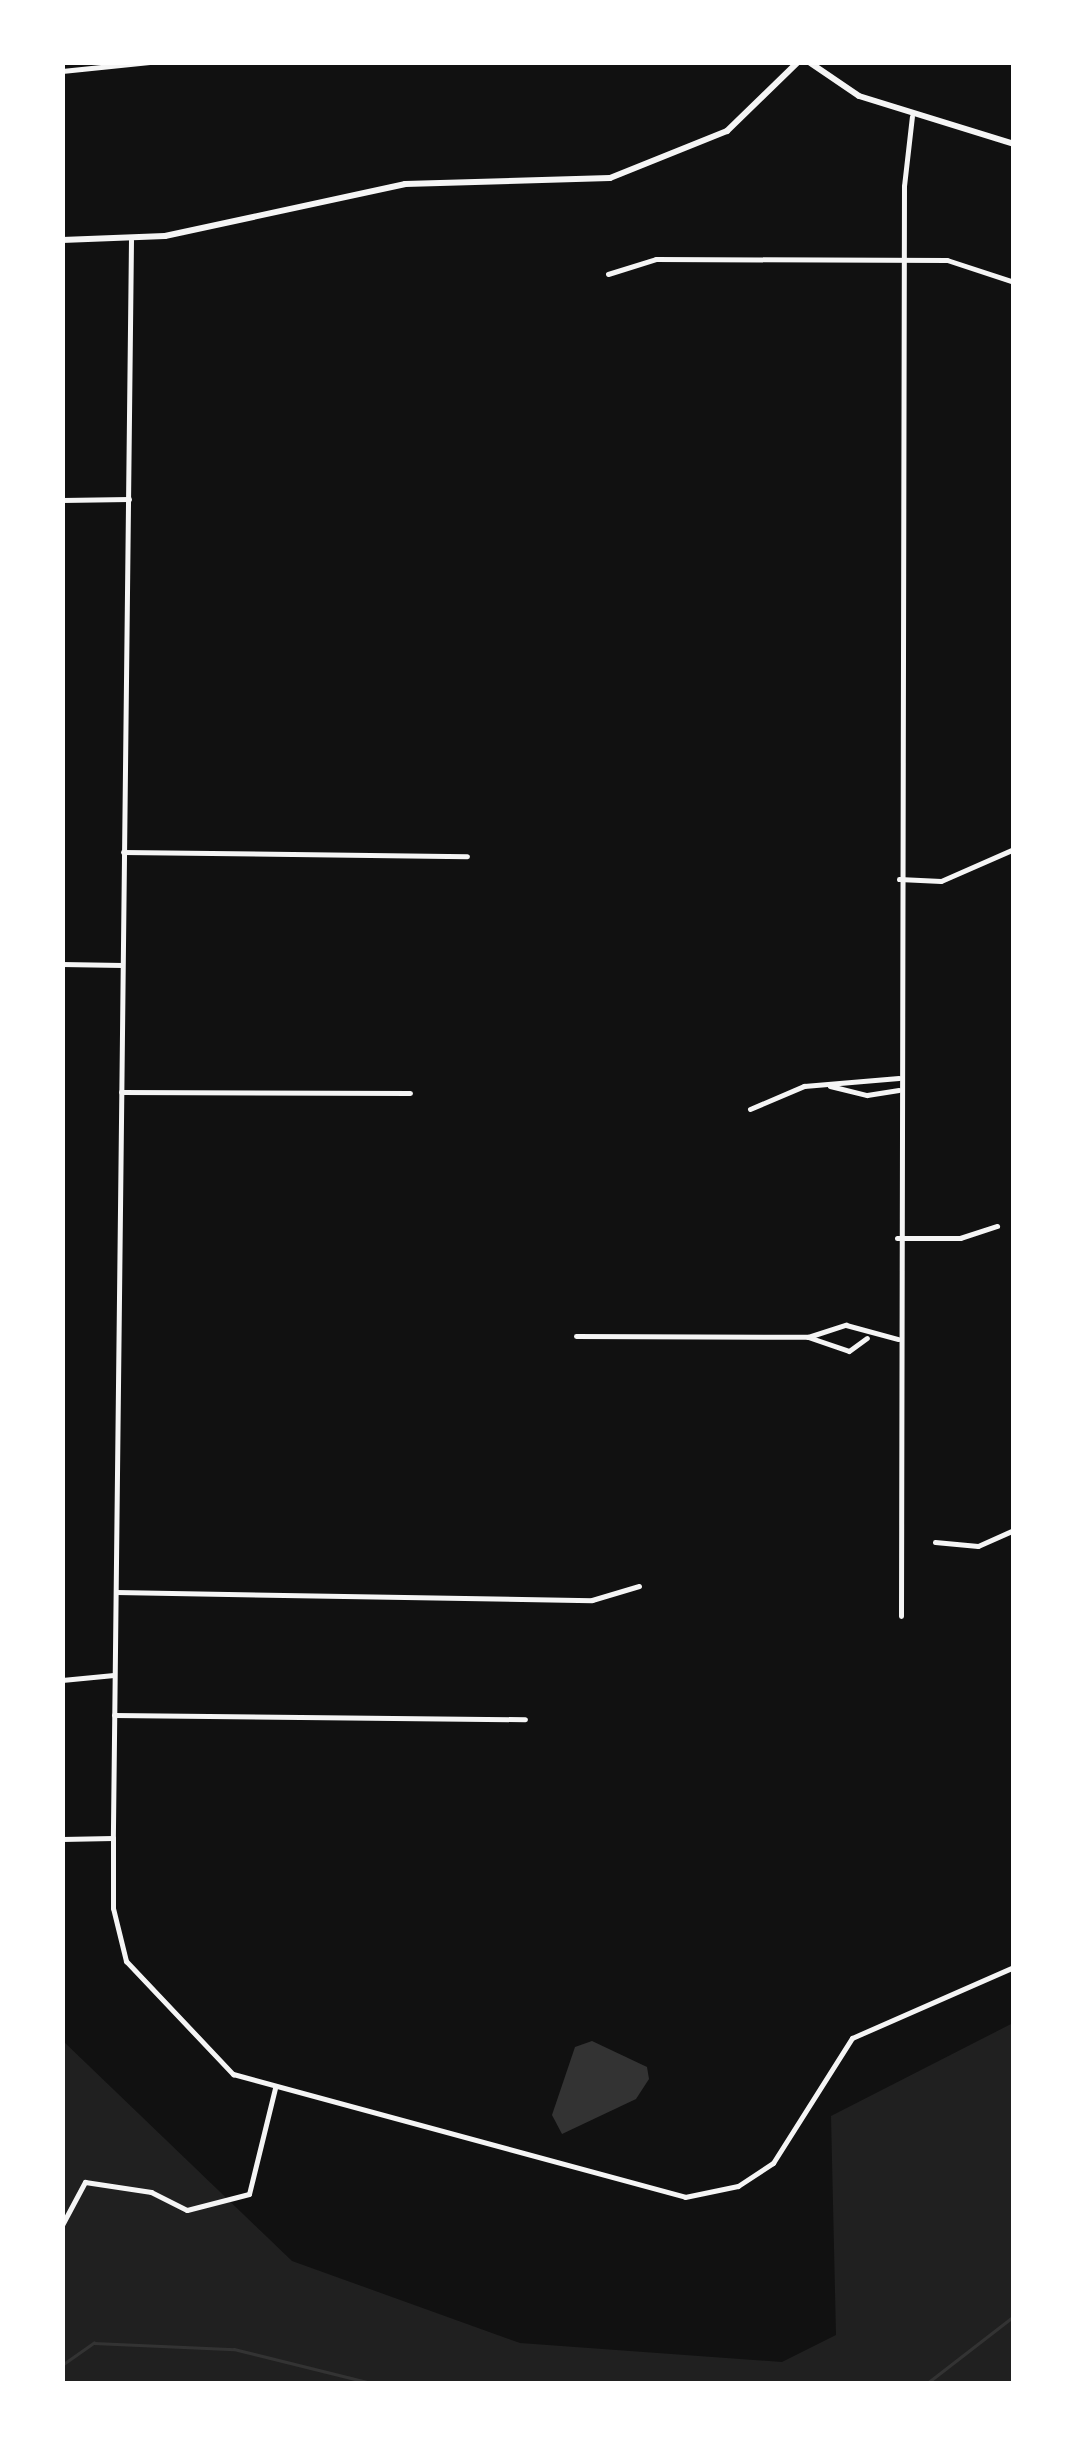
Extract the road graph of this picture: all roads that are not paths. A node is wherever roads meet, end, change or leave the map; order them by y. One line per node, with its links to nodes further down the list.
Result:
1 (150, 62): 4 (street)
2 (798, 62): 8 (street)
3 (809, 62): 5 (street)
4 (62, 71)
5 (912, 116): 6 (street); 9 (street)
6 (1014, 144)
7 (62, 240): 8 (street)
8 (132, 240): 13 (street)
9 (905, 259): 10 (street); 11 (street); 17 (street)
10 (608, 274)
11 (1014, 282)
12 (62, 500): 13 (street)
13 (129, 500): 15 (street)
14 (1014, 850): 17 (street)
15 (123, 852): 16 (street); 19 (street)
16 (467, 856)
17 (898, 879): 20 (street)
18 (62, 964): 19 (street)
19 (122, 965): 23 (street)
20 (899, 1078): 21 (street); 22 (street)
21 (827, 1084): 22 (street); 25 (street)
22 (899, 1090): 27 (street)
23 (121, 1092): 24 (street); 35 (street)
24 (410, 1093)
25 (750, 1109)
26 (996, 1226): 27 (street)
27 (896, 1238): 31 (street)
28 (576, 1336): 29 (street)
29 (808, 1337): 30 (street); 30 (street)
30 (867, 1338): 31 (street)
31 (898, 1338): 36 (street)
32 (1014, 1530): 33 (street)
33 (935, 1542)
34 (639, 1586): 35 (street)
35 (116, 1592): 37 (street)
36 (901, 1616)
37 (115, 1675): 38 (street); 39 (street)
38 (62, 1680)
39 (114, 1716): 40 (street); 41 (street)
40 (524, 1719)
41 (113, 1838): 42 (street); 44 (street)
42 (62, 1840)
43 (1014, 1967): 44 (street)
44 (276, 2088): 45 (street)
45 (62, 2225)

